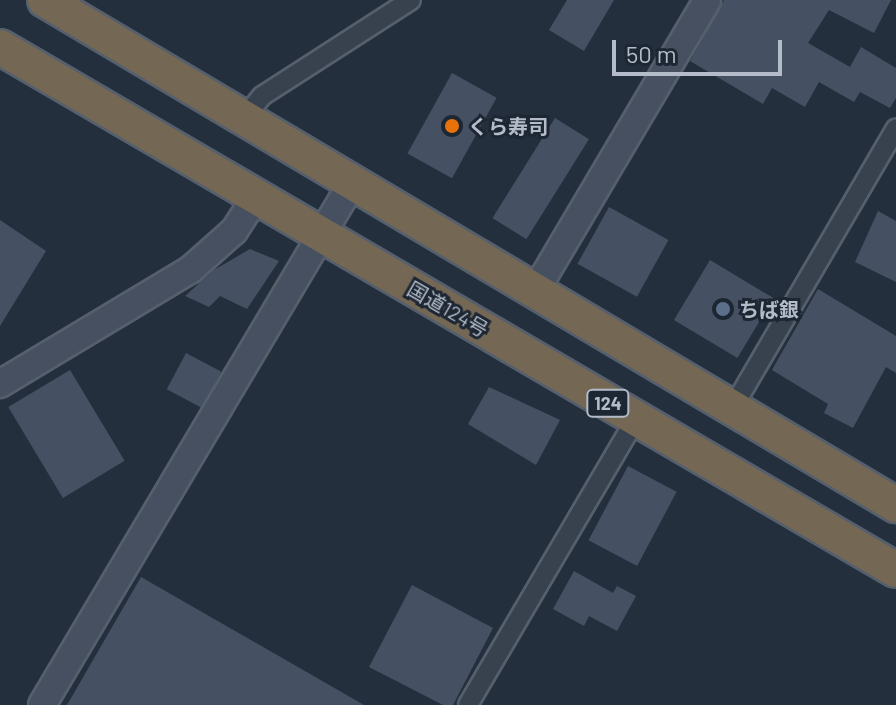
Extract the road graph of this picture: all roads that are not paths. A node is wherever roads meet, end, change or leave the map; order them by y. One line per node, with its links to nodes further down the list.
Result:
1 (45, 0): 5 (highway)
2 (411, 0): 5 (street)
3 (707, 0): 10 (street)
4 (0, 47): 8 (highway, 国道124号 / 124)
5 (245, 117): 7 (highway)
6 (896, 128): 12 (street)
7 (354, 180): 9 (street); 10 (highway)
8 (256, 197): 9 (highway, 国道124号 / 124); 11 (street)
9 (320, 236): 13 (highway, 国道124号 / 124); 16 (street)
10 (537, 288): 12 (highway)
11 (0, 384)
12 (732, 409): 14 (highway)
13 (636, 419): 15 (highway, 国道124号 / 124); 17 (street)
14 (896, 505)
15 (896, 570)
16 (42, 705)
17 (468, 705)

